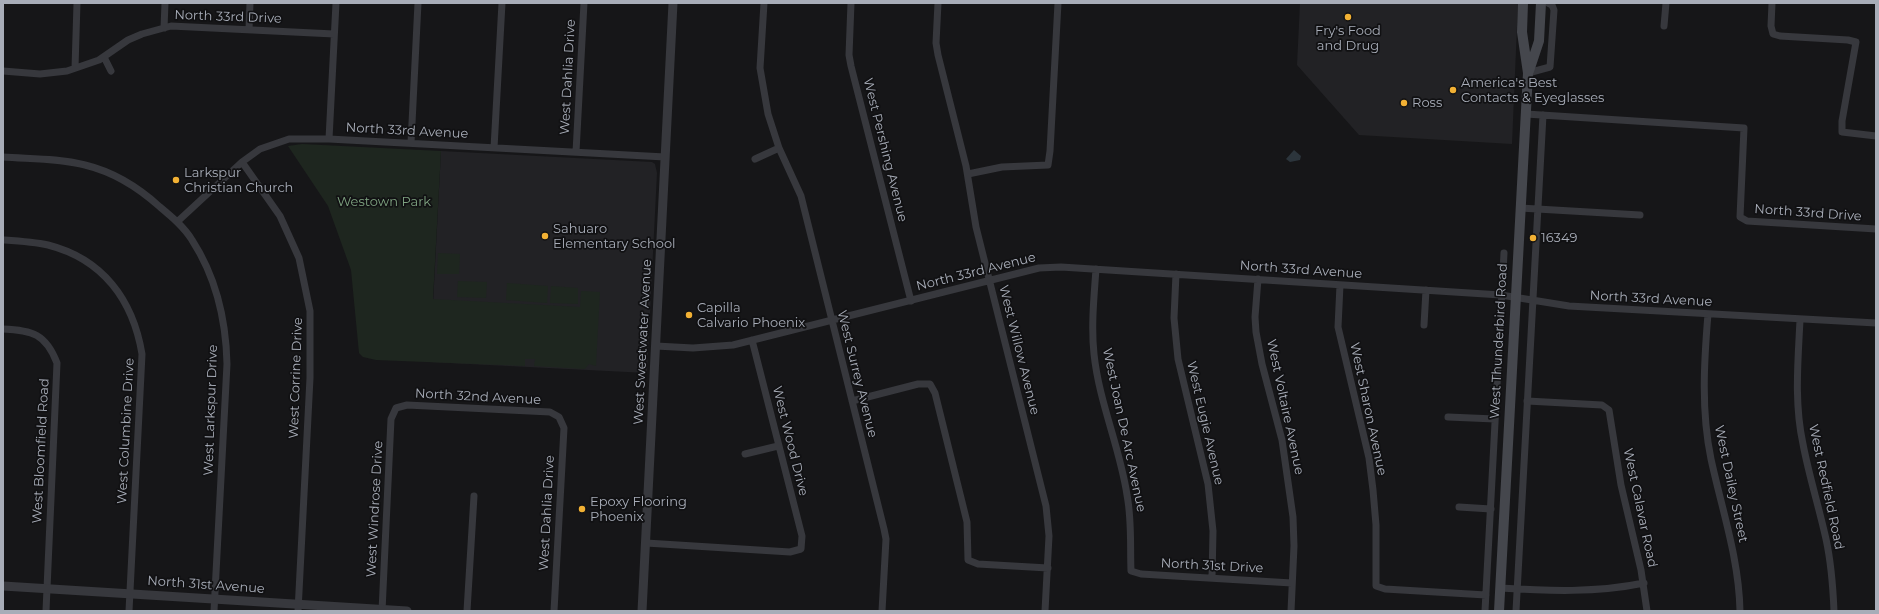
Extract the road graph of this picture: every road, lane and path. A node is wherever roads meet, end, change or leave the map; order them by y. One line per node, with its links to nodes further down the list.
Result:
1 (77, 3): 25 (street)
2 (165, 3): 21 (street)
3 (250, 3): 22 (street)
4 (336, 3): 23 (street)
5 (418, 3): 33 (street)
6 (502, 3): 34 (street)
7 (584, 3): 36 (street, West Dahlia Drive)
8 (673, 3): 38 (street, West Sweetwater Avenue)
9 (764, 3): 35 (street, West Surrey Avenue)
10 (851, 3): 57 (street, West Pershing Avenue)
11 (938, 3): 41 (street, West Willow Avenue)
12 (1058, 3): 41 (street)
13 (1523, 3): 28 (main road, West Thunderbird Road)
14 (1538, 3): 19 (main road)
15 (1542, 3): 19 (main road, West Thunderbird Road)
16 (1548, 3): 28 (street)
17 (1666, 3): 20 (street)
18 (1772, 3): 31 (street)
19 (1540, 15): 28 (main road, West Thunderbird Road)
20 (1664, 26)
21 (164, 28): 22 (street, North 33rd Drive); 24 (street, North 33rd Drive)
22 (249, 29): 23 (street, North 33rd Drive)
23 (334, 34): 32 (street)
24 (104, 57): 25 (street, North 33rd Drive); 27 (street)
25 (75, 68): 26 (street, North 33rd Drive)
26 (3, 71)
27 (111, 72)
28 (1528, 73): 29 (main road, West Thunderbird Road)
29 (1526, 114): 30 (street); 42 (main road, West Thunderbird Road)
30 (1543, 115): 43 (street); 46 (street, North 33rd Drive)
31 (1876, 136)
32 (329, 139): 33 (street, North 33rd Avenue); 40 (street, North 33rd Avenue)
33 (412, 143): 34 (street, North 33rd Avenue)
34 (494, 148): 36 (street, North 33rd Avenue)
35 (779, 148): 39 (street); 60 (street, West Surrey Avenue)
36 (576, 152): 38 (street, North 33rd Avenue)
37 (3, 157): 45 (street, West Larkspur Drive)
38 (665, 157): 66 (street, West Sweetwater Avenue)
39 (755, 159)
40 (242, 162): 45 (street, North 33rd Avenue); 91 (street, West Corrine Drive)
41 (968, 174): 52 (street, West Willow Avenue)
42 (1520, 208): 43 (street); 56 (main road, West Thunderbird Road)
43 (1538, 209): 44 (street); 58 (street)
44 (1640, 215)
45 (177, 222): 90 (street, West Larkspur Drive)
46 (1876, 229)
47 (3, 240): 88 (street, West Columbine Drive)
48 (1504, 253): 55 (street, West Thunderbird Road)
49 (1096, 269): 50 (street, North 33rd Avenue); 52 (street, North 33rd Avenue); 80 (street, West Joan De Arc Avenue)
50 (1176, 274): 51 (street, North 33rd Avenue); 81 (street, West Eugie Avenue)
51 (1258, 279): 53 (street, North 33rd Avenue); 82 (street, West Voltaire Avenue)
52 (989, 280): 57 (street, North 33rd Avenue); 79 (street, West Willow Avenue)
53 (1340, 284): 54 (street, North 33rd Avenue); 89 (street, West Sharon Avenue)
54 (1426, 290): 55 (street, North 33rd Avenue); 63 (street)
55 (1501, 295): 56 (street, North 33rd Avenue); 72 (street, West Thunderbird Road)
56 (1515, 297): 58 (street, North 33rd Avenue); 86 (main road, West Thunderbird Road)
57 (911, 301): 60 (street, North 33rd Avenue)
58 (1532, 301): 59 (street, North 33rd Avenue); 67 (street)
59 (1708, 314): 61 (street, North 33rd Avenue); 107 (street, West Dailey Street)
60 (831, 320): 65 (street, North 33rd Avenue); 68 (street, West Surrey Avenue)
61 (1800, 320): 62 (street, North 33rd Avenue); 108 (street, West Redfield Road)
62 (1876, 323)
63 (1424, 326)
64 (3, 329): 85 (street, West Bloomfield Road)
65 (752, 340): 66 (street, North 33rd Avenue); 73 (street, West Wood Drive)
66 (656, 346): 78 (street, West Sweetwater Avenue)
67 (1527, 401): 83 (street, West Calavar Road); 87 (street)
68 (852, 402): 79 (street); 100 (street, West Surrey Avenue)
69 (396, 408): 70 (street, North 32nd Avenue); 92 (street, West Windrose Drive)
70 (559, 417): 98 (street, West Dahlia Drive)
71 (1448, 417): 72 (street)
72 (1495, 420): 77 (street, West Thunderbird Road)
73 (778, 446): 74 (street); 78 (street, West Wood Drive)
74 (745, 454)
75 (474, 496): 97 (street)
76 (1459, 507): 77 (street)
77 (1491, 509): 89 (street, West Thunderbird Road)
78 (646, 542): 99 (street, West Sweetwater Avenue)
79 (1048, 568): 101 (street, West Willow Avenue)
80 (1131, 571): 81 (street, North 31st Drive)
81 (1212, 578): 82 (street, North 31st Drive)
82 (1292, 583): 102 (street, West Voltaire Avenue)
83 (1644, 583): 87 (street); 106 (street, West Calavar Road)
84 (3, 586): 85 (street, North 31st Avenue)
85 (47, 588): 88 (street, North 31st Avenue); 93 (street, West Bloomfield Road)
86 (1500, 588): 87 (street); 104 (main road, West Thunderbird Road)
87 (1517, 589): 105 (street)
88 (130, 593): 90 (street, North 31st Avenue); 94 (street, West Columbine Drive)
89 (1486, 595): 103 (street, West Thunderbird Road)
90 (214, 599): 91 (street, North 31st Avenue); 95 (street, West Larkspur Drive)
91 (298, 608): 92 (street, North 31st Avenue)
92 (382, 610): 96 (street, North 31st Avenue)
93 (46, 611)
94 (129, 611)
95 (214, 611)
96 (407, 611)
97 (467, 611)
98 (554, 611)
99 (642, 611)
100 (882, 611)
101 (1045, 611)
102 (1290, 611)
103 (1485, 611)
104 (1499, 611)
105 (1516, 611)
106 (1647, 611)
107 (1740, 611)
108 (1834, 611)

